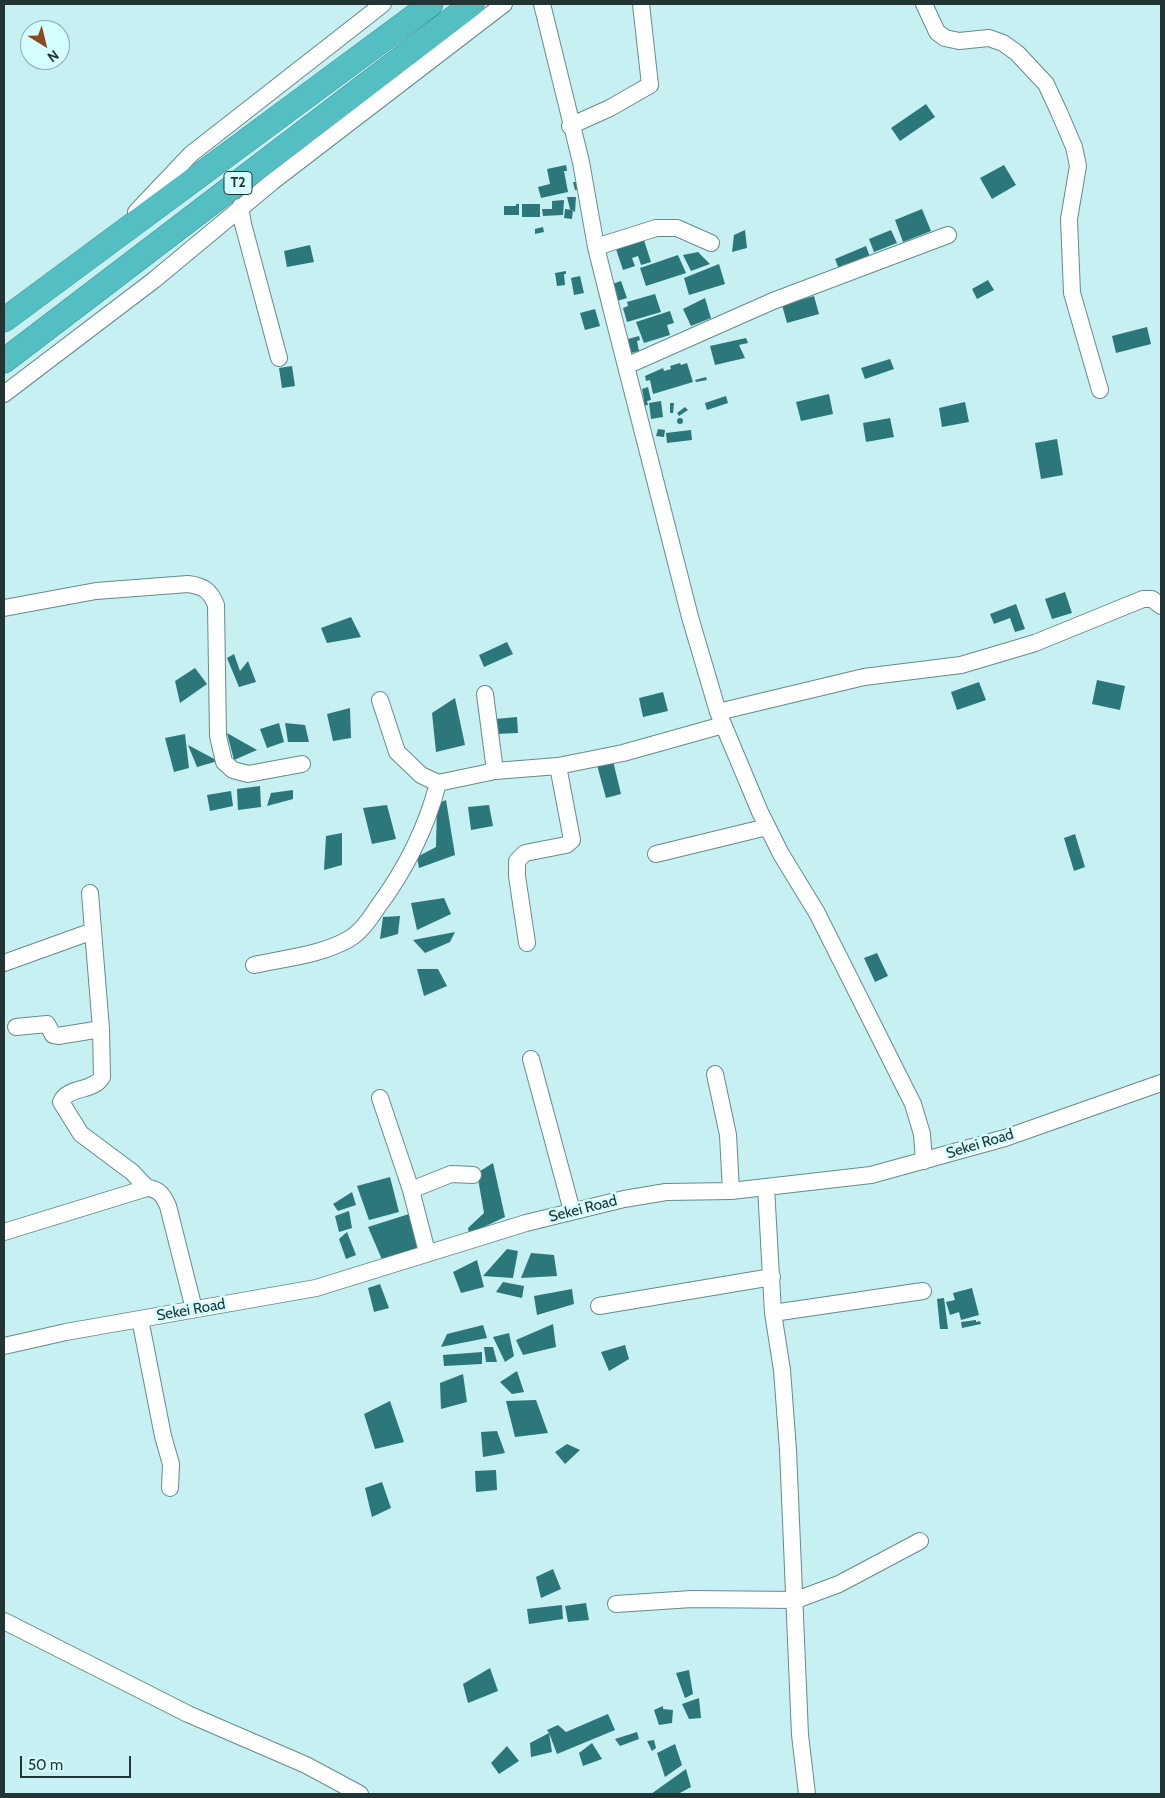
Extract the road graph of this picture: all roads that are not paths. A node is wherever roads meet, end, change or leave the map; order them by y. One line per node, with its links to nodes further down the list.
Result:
1 (382, 4): 11 (street)
2 (431, 4): 11 (highway, T2)
3 (472, 4): 16 (highway, T2)
4 (504, 4): 9 (street)
5 (542, 4): 8 (street)
6 (641, 4): 8 (street)
7 (924, 4): 18 (street)
8 (570, 126): 13 (street)
9 (240, 207): 15 (street); 19 (street)
10 (948, 235): 17 (street)
11 (107, 243): 14 (highway, T2)
12 (711, 243): 13 (street)
13 (596, 248): 17 (street)
14 (4, 320)
15 (279, 358)
16 (4, 361)
17 (626, 366): 24 (street)
18 (1100, 390)
19 (4, 394)
20 (1161, 606): 24 (street)
21 (4, 608): 25 (street)
22 (485, 694): 27 (street)
23 (380, 700): 28 (street)
24 (721, 719): 26 (street); 29 (street)
25 (302, 764)
26 (558, 766): 27 (street); 33 (street)
27 (495, 772): 28 (street)
28 (438, 783): 35 (street)
29 (767, 827): 30 (street); 42 (street)
30 (656, 854)
31 (90, 893): 32 (street)
32 (92, 931): 34 (street); 37 (street)
33 (527, 943)
34 (4, 963)
35 (254, 965)
36 (16, 1027): 37 (street)
37 (101, 1029): 45 (street)
38 (531, 1059): 48 (street)
39 (715, 1074): 47 (street)
40 (1161, 1083): 42 (street, Sekei Road)
41 (380, 1098): 46 (street)
42 (924, 1161): 44 (street, Sekei Road)
43 (473, 1175): 46 (street)
44 (766, 1187): 47 (street, Sekei Road); 51 (street)
45 (146, 1188): 49 (street); 54 (street)
46 (411, 1190): 50 (street)
47 (731, 1191): 48 (street, Sekei Road)
48 (572, 1211): 50 (street, Sekei Road)
49 (4, 1232)
50 (427, 1252): 54 (street, Sekei Road)
51 (772, 1277): 53 (street); 55 (street)
52 (923, 1291): 55 (street)
53 (599, 1306)
54 (194, 1309): 56 (street, Sekei Road)
55 (773, 1312): 60 (street)
56 (140, 1319): 57 (street, Sekei Road); 58 (street)
57 (4, 1346)
58 (170, 1488)
59 (920, 1541): 60 (street)
60 (796, 1600): 61 (street); 64 (street)
61 (616, 1604)
62 (4, 1621): 63 (street)
63 (360, 1794)
64 (807, 1794)

